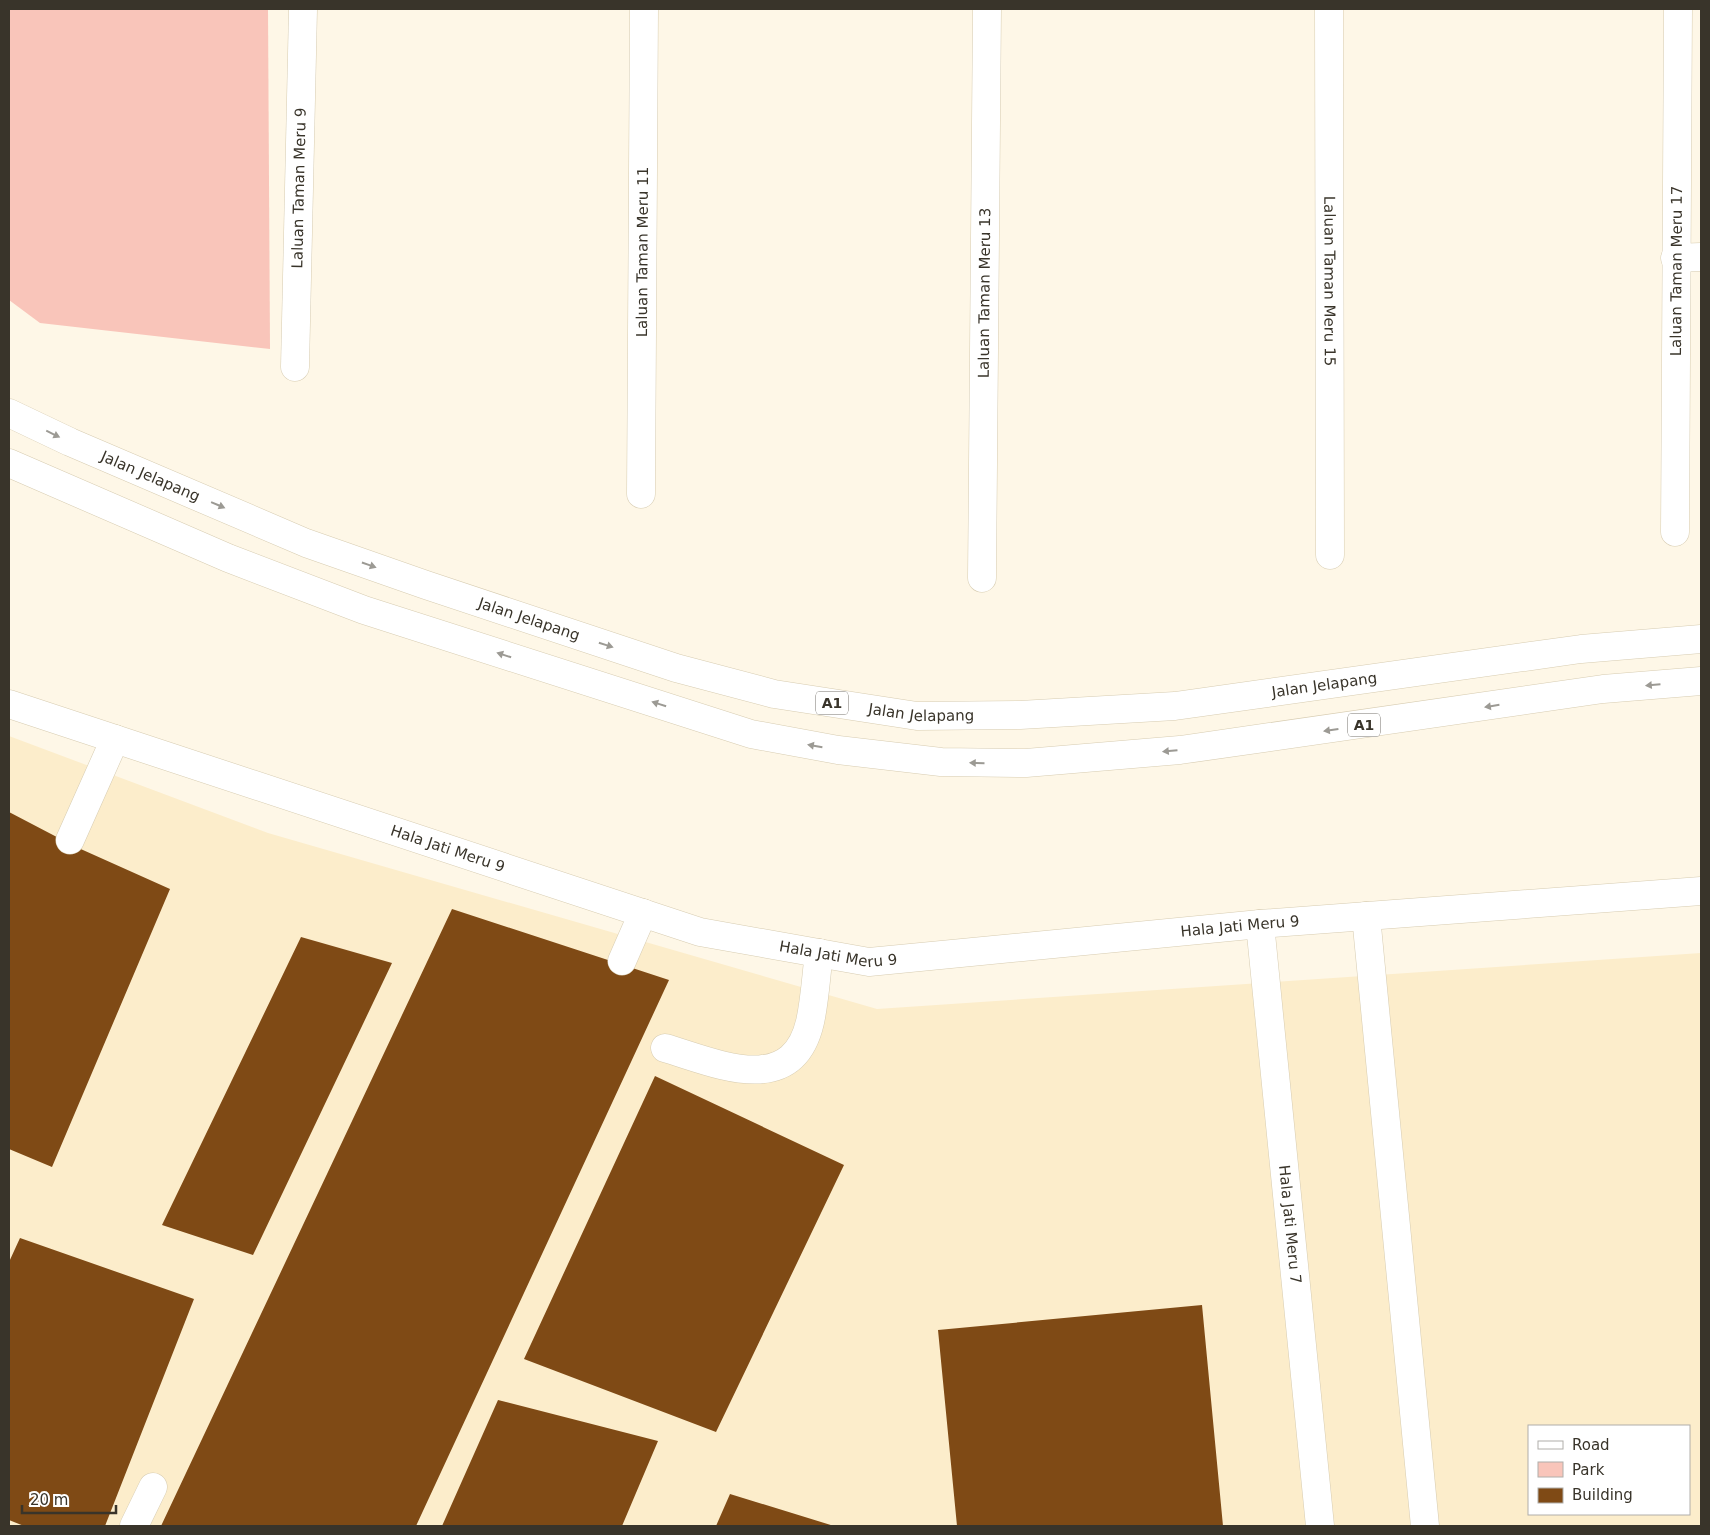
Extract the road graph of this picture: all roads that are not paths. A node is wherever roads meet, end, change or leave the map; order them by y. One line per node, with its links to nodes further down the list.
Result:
1 (303, 9): 7 (street, Laluan Taman Meru 9)
2 (644, 9): 10 (street, Laluan Taman Meru 11)
3 (987, 9): 13 (street, Laluan Taman Meru 13)
4 (1329, 9): 12 (street, Laluan Taman Meru 15)
5 (1678, 9): 6 (street, Laluan Taman Meru 17)
6 (1688, 257): 11 (street, Laluan Taman Meru 17)
7 (296, 367)
8 (9, 413): 14 (street, Jalan Jelapang / A1, one-way to 14)
9 (9, 463): 15 (street, A1, one-way to 9)
10 (641, 494)
11 (1675, 532)
12 (1330, 555)
13 (982, 578)
14 (1701, 639)
15 (1701, 681)
16 (9, 704): 17 (street, Hala Jati Meru 9)
17 (115, 739): 18 (street); 20 (street, Hala Jati Meru 9)
18 (70, 840)
19 (1701, 891): 21 (street, Hala Jati Meru 9)
20 (643, 913): 23 (street, Hala Jati Meru 9); 24 (street)
21 (1366, 916): 22 (street, Hala Jati Meru 9); 29 (street)
22 (1260, 924): 23 (street, Hala Jati Meru 9); 28 (street, Hala Jati Meru 7)
23 (819, 953): 25 (street)
24 (622, 961)
25 (665, 1048)
26 (153, 1487): 27 (street)
27 (134, 1526)
28 (1320, 1526)
29 (1425, 1526)

